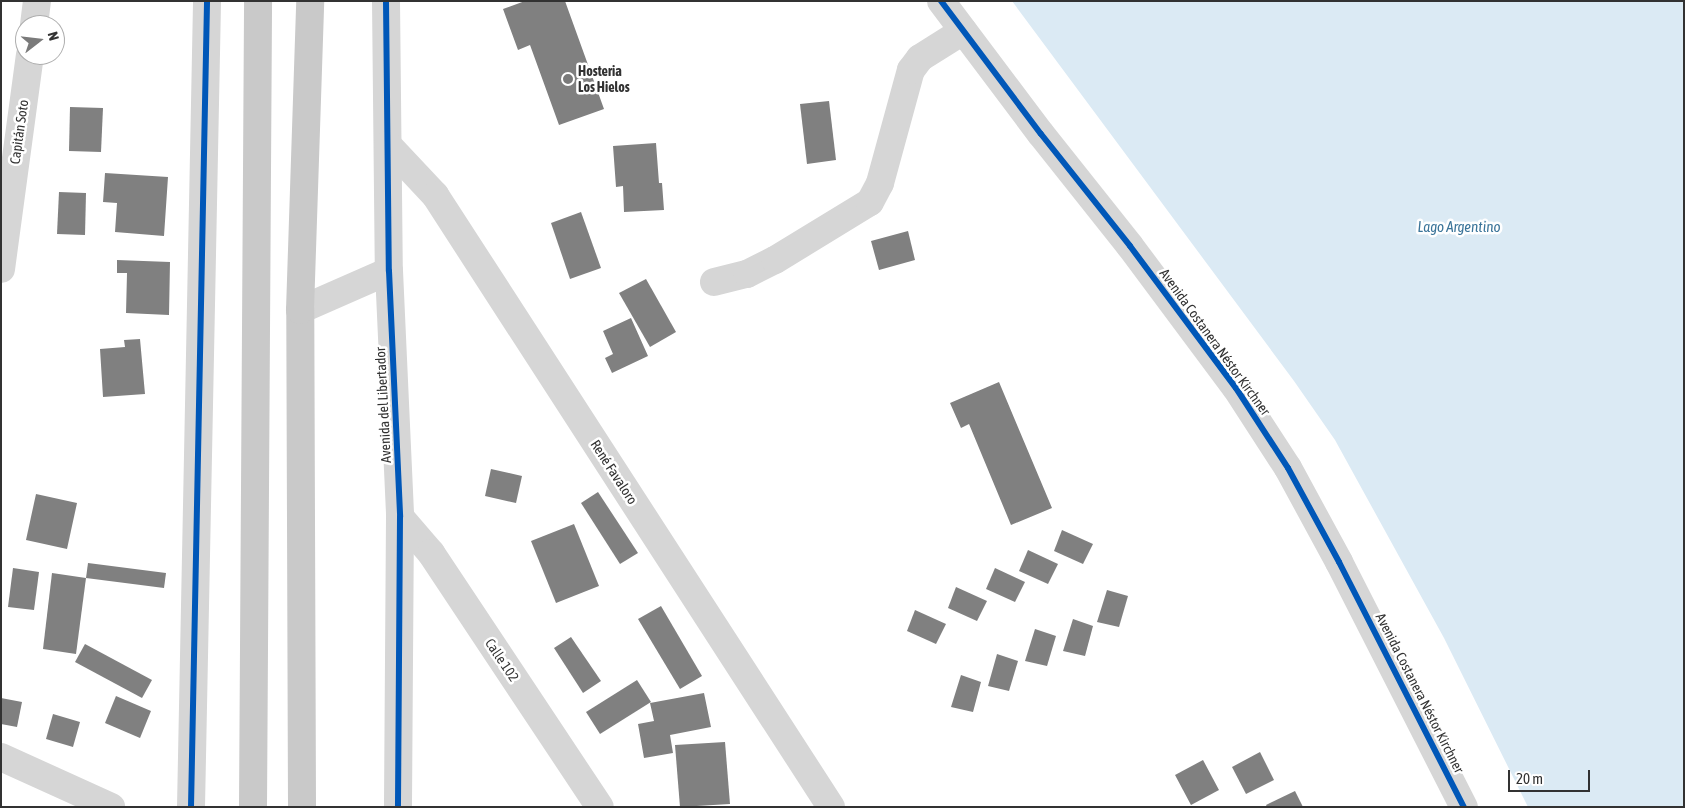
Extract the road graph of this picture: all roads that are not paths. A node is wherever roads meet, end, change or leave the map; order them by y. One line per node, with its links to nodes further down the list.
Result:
1 (37, 1): 7 (street)
2 (207, 1): 18 (street)
3 (258, 1): 19 (main road)
4 (310, 1): 14 (main road)
5 (386, 1): 10 (street, Avenida del Libertador)
6 (942, 1): 8 (street, Avenida Costanera Néstor Kirchner)
7 (35, 15)
8 (963, 31): 13 (street); 24 (street, Avenida Costanera Néstor Kirchner)
9 (29, 65): 11 (street, Capitán Soto)
10 (388, 145): 12 (street, Avenida del Libertador); 23 (street, René Favaloro)
11 (1, 268)
12 (390, 271): 14 (street); 15 (street, Avenida del Libertador)
13 (714, 282)
14 (300, 310): 20 (main road)
15 (400, 517): 21 (street, Avenida del Libertador); 22 (street, Calle 102)
16 (1, 756): 17 (street)
17 (111, 807)
18 (191, 807)
19 (253, 807)
20 (302, 807)
21 (398, 807)
22 (600, 807)
23 (831, 807)
24 (1464, 807)

